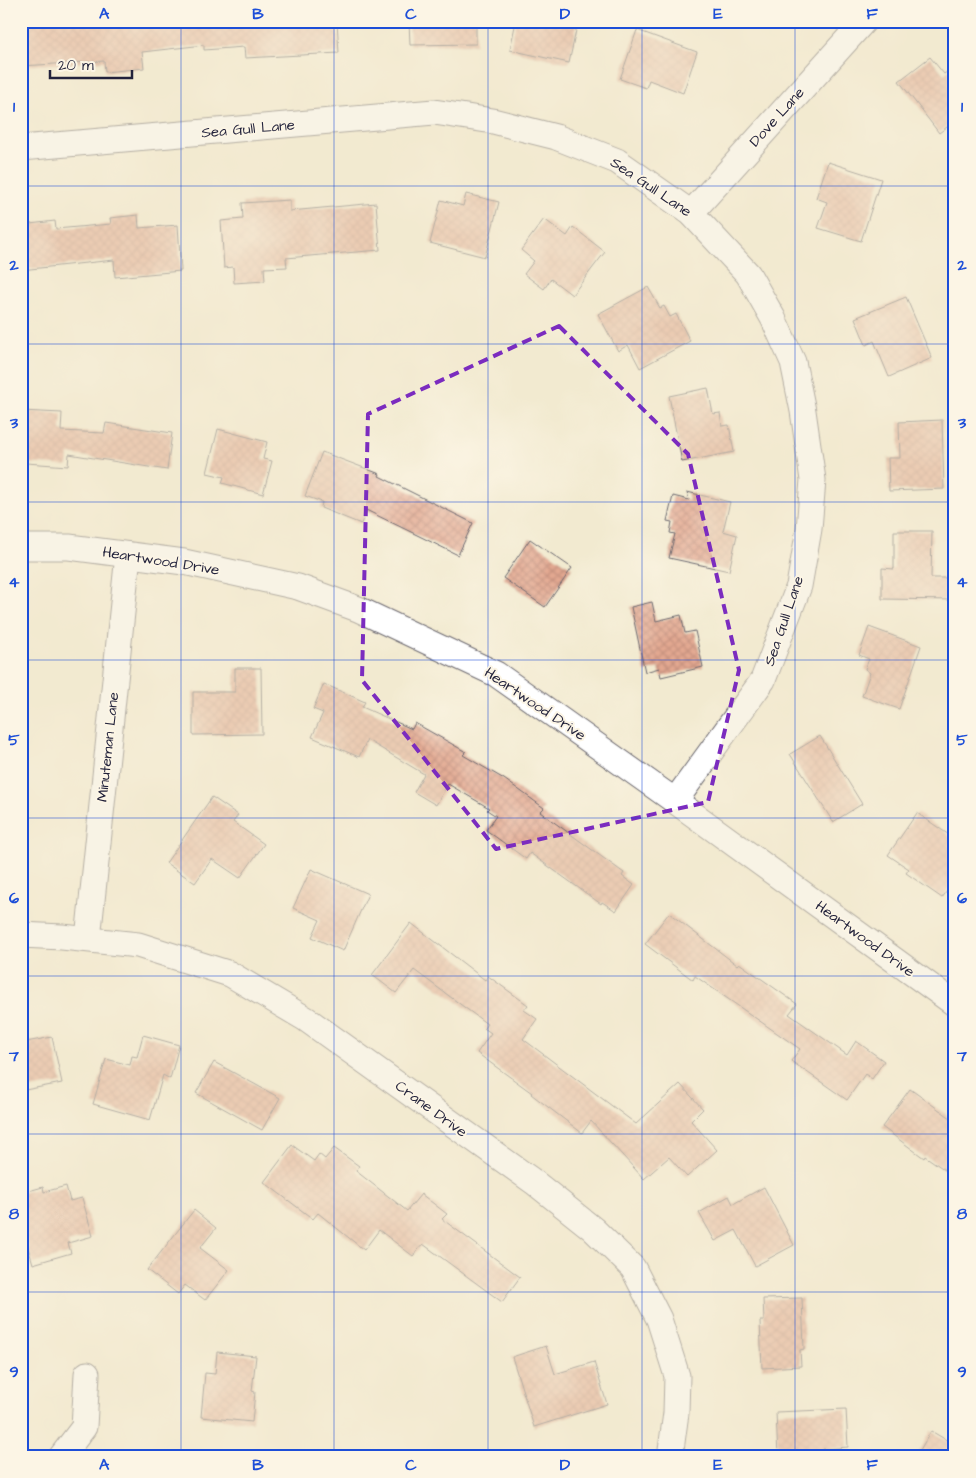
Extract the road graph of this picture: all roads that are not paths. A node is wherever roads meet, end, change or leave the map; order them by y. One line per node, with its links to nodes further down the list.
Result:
1 (864, 21): 3 (street, Dove Lane)
2 (21, 148): 3 (street, Sea Gull Lane)
3 (691, 213): 6 (street, Sea Gull Lane)
4 (21, 548): 5 (street, Heartwood Drive)
5 (128, 555): 6 (street, Heartwood Drive); 8 (street, Minuteman Lane)
6 (675, 801): 9 (street, Heartwood Drive)
7 (21, 935): 8 (street, Crane Drive)
8 (88, 939): 12 (street, Crane Drive)
9 (955, 1004)
10 (87, 1374): 11 (street)
11 (61, 1457)
12 (670, 1457)

